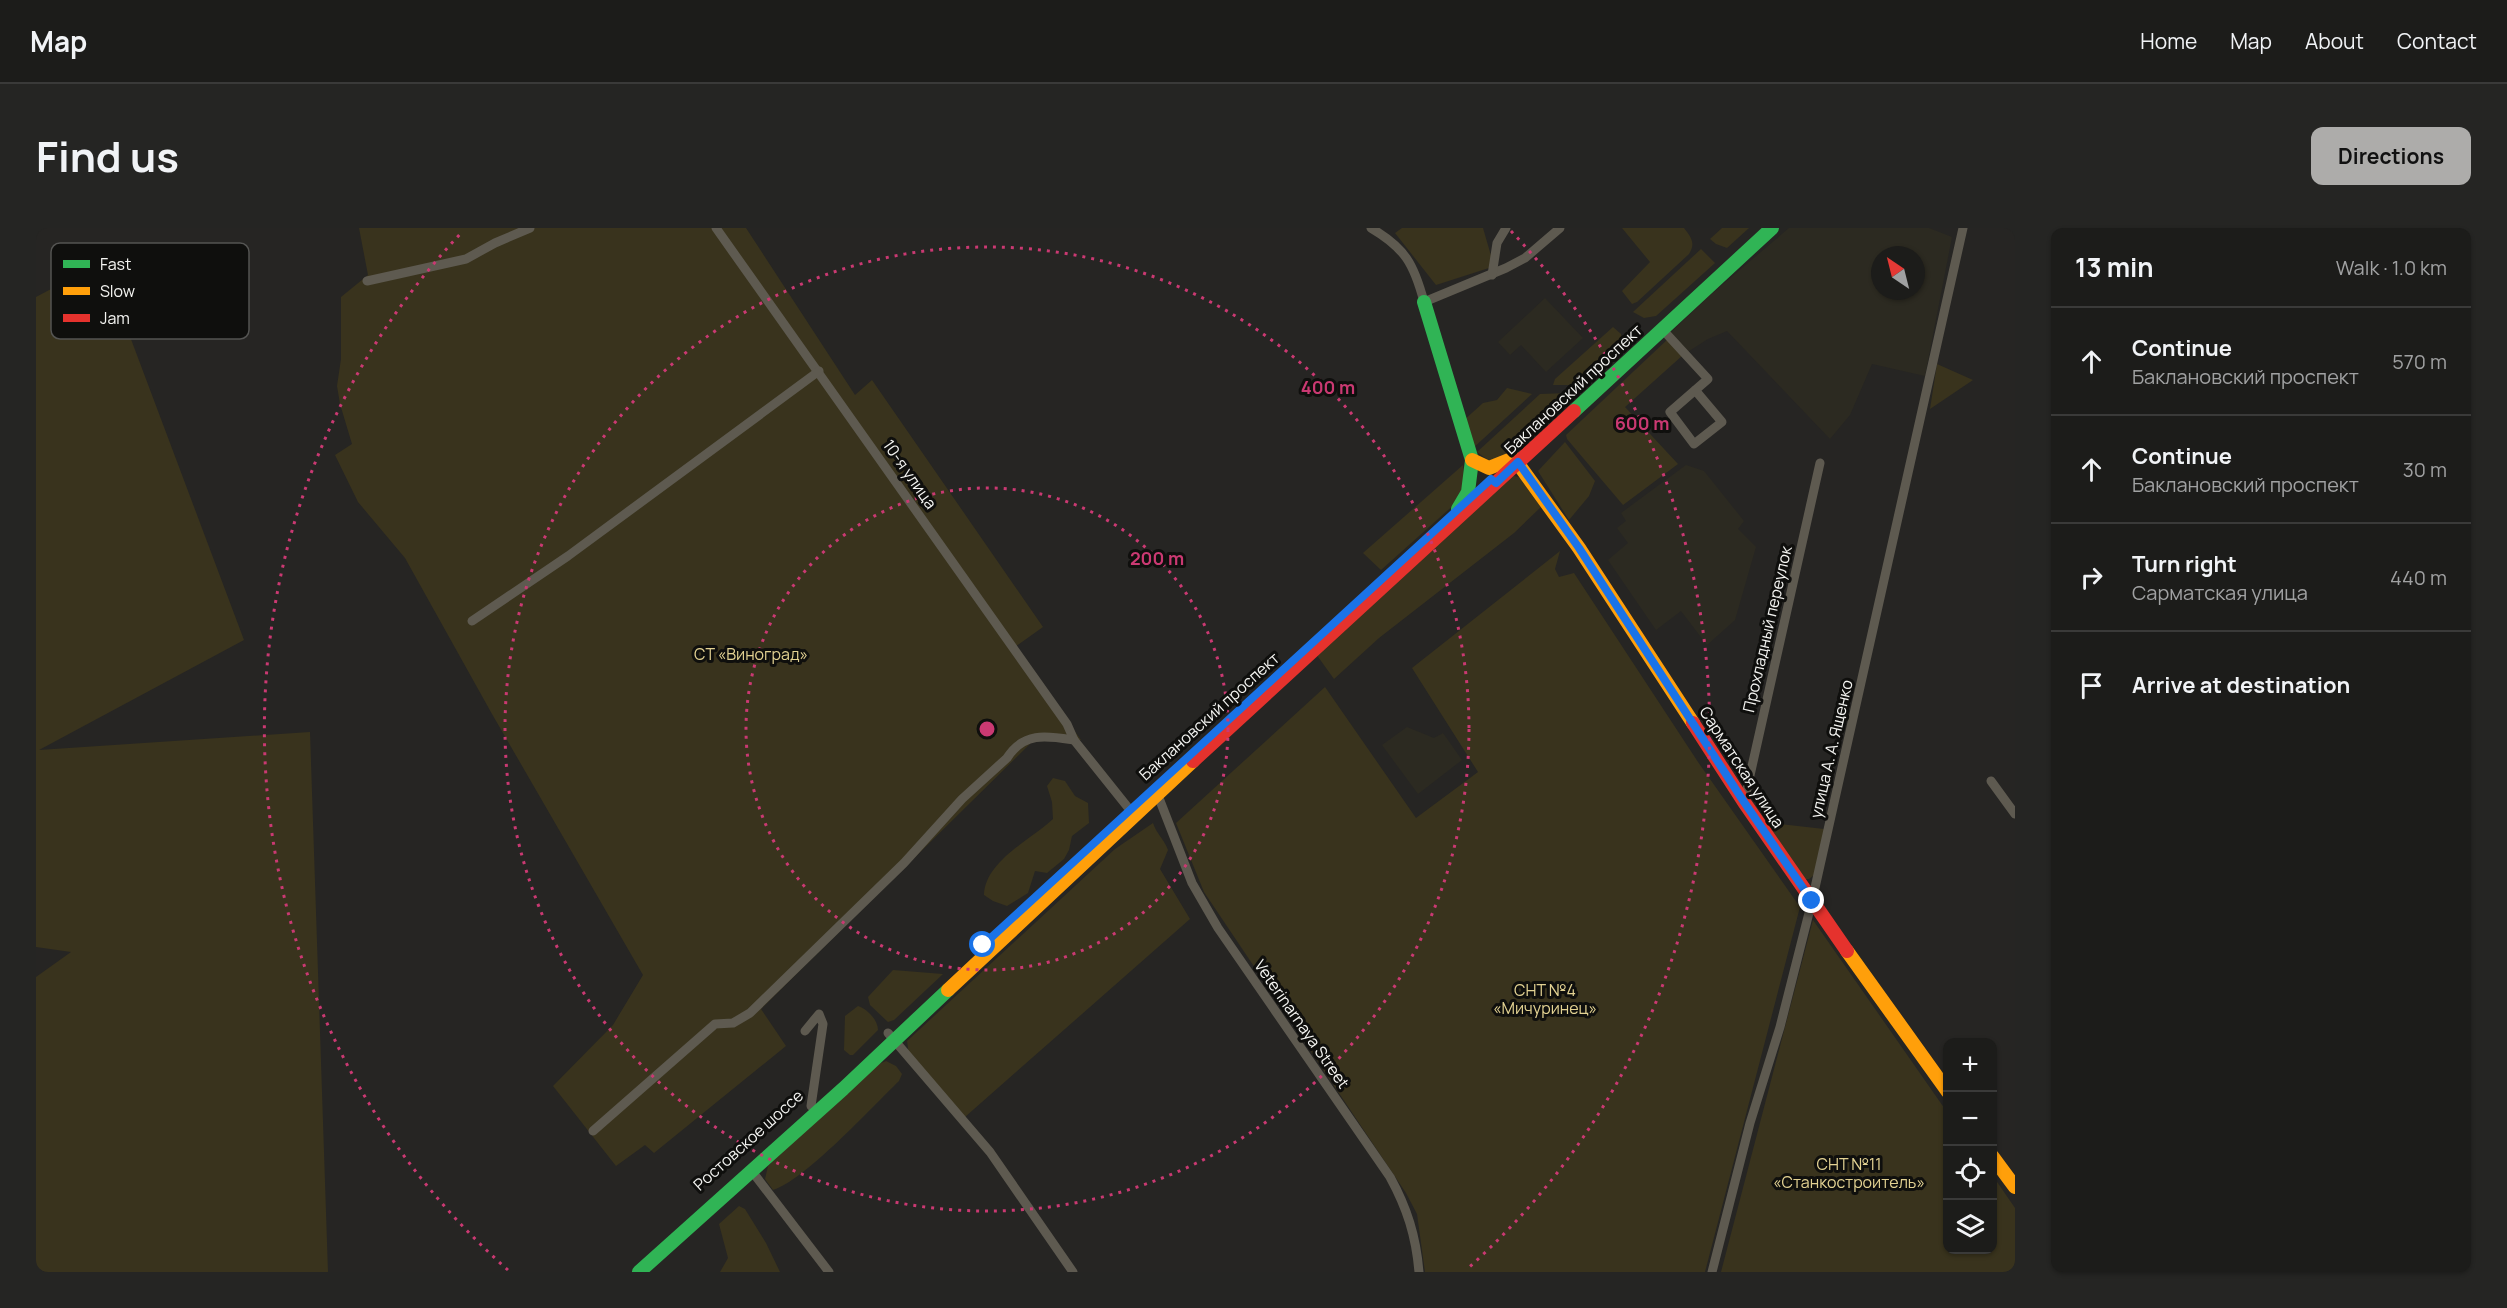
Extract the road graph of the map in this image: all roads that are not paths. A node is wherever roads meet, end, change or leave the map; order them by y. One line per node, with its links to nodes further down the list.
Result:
1 (530, 228): 10 (street)
2 (716, 228): 13 (street, 10-я улица)
3 (1371, 228): 11 (street)
4 (1506, 228): 9 (street)
5 (1560, 228): 9 (street)
6 (1762, 228): 16 (main road, Баклановский проспект)
7 (1772, 228): 12 (main road, Баклановский проспект)
8 (1963, 228): 27 (street, улица А. А. Ященко)
9 (1492, 275): 11 (street)
10 (366, 281)
11 (1424, 302): 15 (main road)
12 (1663, 330): 14 (street); 16 (main road, Баклановский проспект)
13 (819, 371): 20 (street); 21 (street, 10-я улица)
14 (1695, 390): 14 (street)
15 (1472, 460): 16 (main road); 18 (main road); 19 (main road)
16 (1516, 460): 18 (main road, Баклановский проспект); 24 (main road, Сарматская улица)
17 (1820, 463): 24 (street, Прохладный переулок)
18 (1493, 481): 19 (main road, Баклановский проспект); 23 (main road, Баклановский проспект)
19 (1458, 509): 23 (main road, Баклановский проспект)
20 (472, 621)
21 (1074, 740): 25 (street, 10-я улица); 32 (street)
22 (1990, 781): 26 (street)
23 (1157, 789): 25 (main road, Баклановский проспект); 29 (main road, Баклановский проспект); 40 (street, Veterinarnaya Street)
24 (1744, 802): 27 (main road, Сарматская улица)
25 (1130, 810): 29 (main road, Баклановский проспект)
26 (2015, 814)
27 (1812, 901): 30 (main road, Сарматская улица); 41 (street, улица А. А. Ященко)
28 (805, 1031): 31 (street)
29 (891, 1036): 31 (main road, Ростовское шоссе); 34 (main road, Ростовское шоссе); 39 (street)
30 (1943, 1086)
31 (811, 1107): 36 (main road, Ростовское шоссе)
32 (593, 1131)
33 (1997, 1163): 35 (main road)
34 (752, 1170): 37 (main road, Ростовское шоссе); 38 (street)
35 (2015, 1187)
36 (629, 1272)
37 (639, 1272)
38 (829, 1272)
39 (1073, 1272)
40 (1419, 1272)
41 (1712, 1272)

